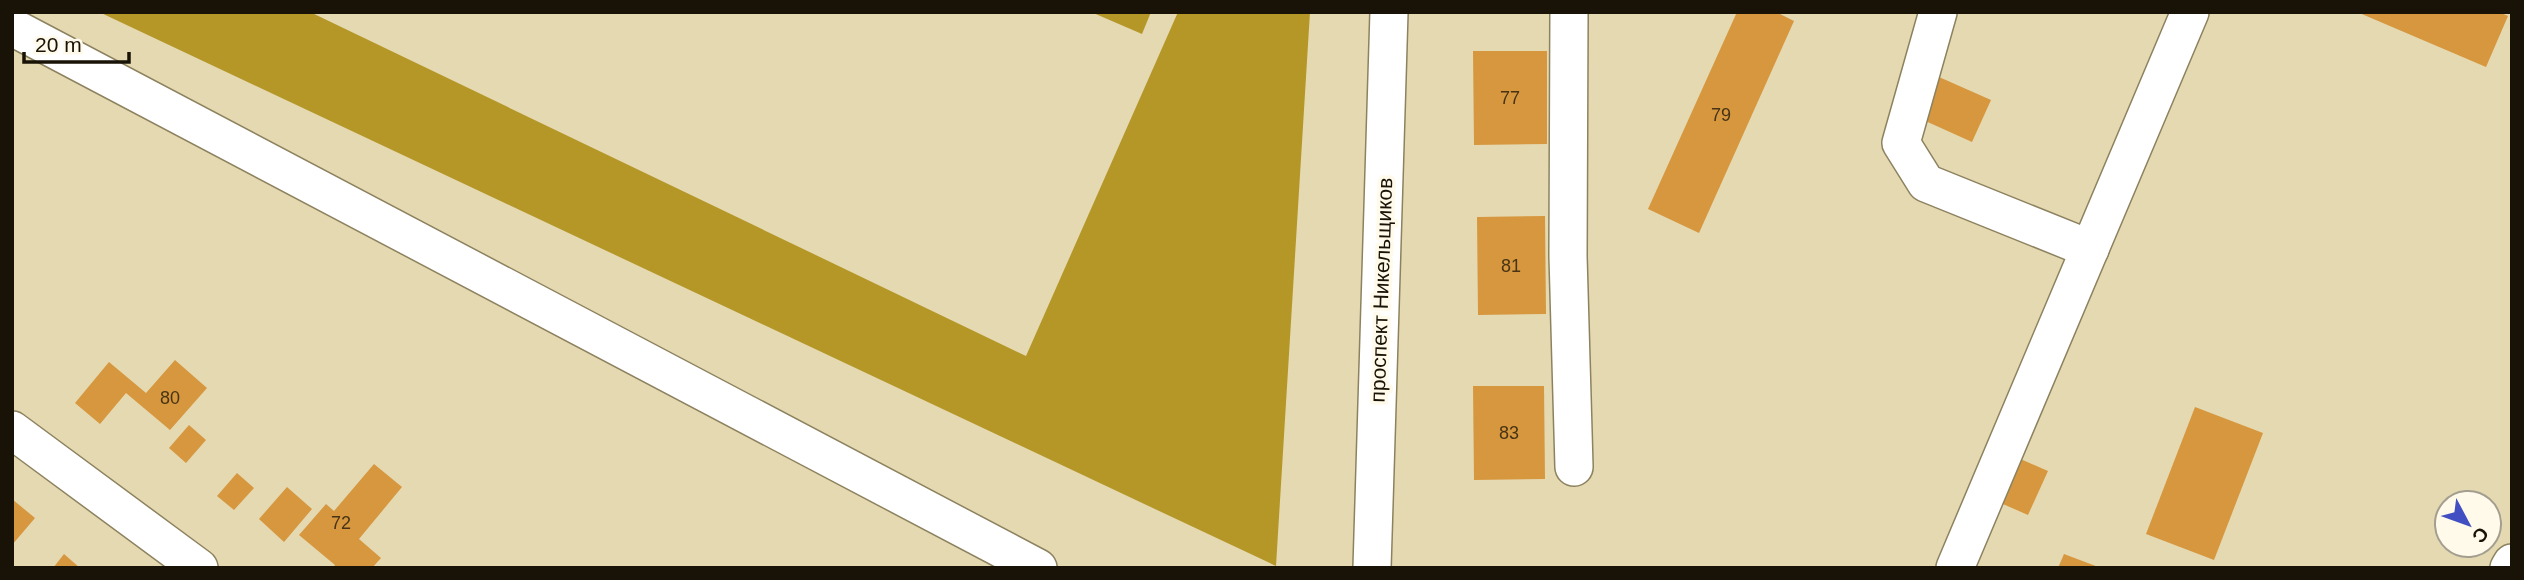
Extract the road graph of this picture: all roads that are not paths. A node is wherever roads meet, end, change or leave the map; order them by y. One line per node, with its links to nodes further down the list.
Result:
1 (1389, 12): 12 (street, проспект Никельщиков)
2 (1569, 12): 8 (street)
3 (2190, 12): 6 (street)
4 (1931, 15): 6 (street)
5 (12, 27): 11 (street)
6 (2090, 249): 13 (street)
7 (12, 430): 10 (street)
8 (1574, 467)
9 (2512, 563): 14 (street)
10 (199, 568)
11 (1038, 568)
12 (1372, 568)
13 (1955, 568)
14 (2509, 568)

